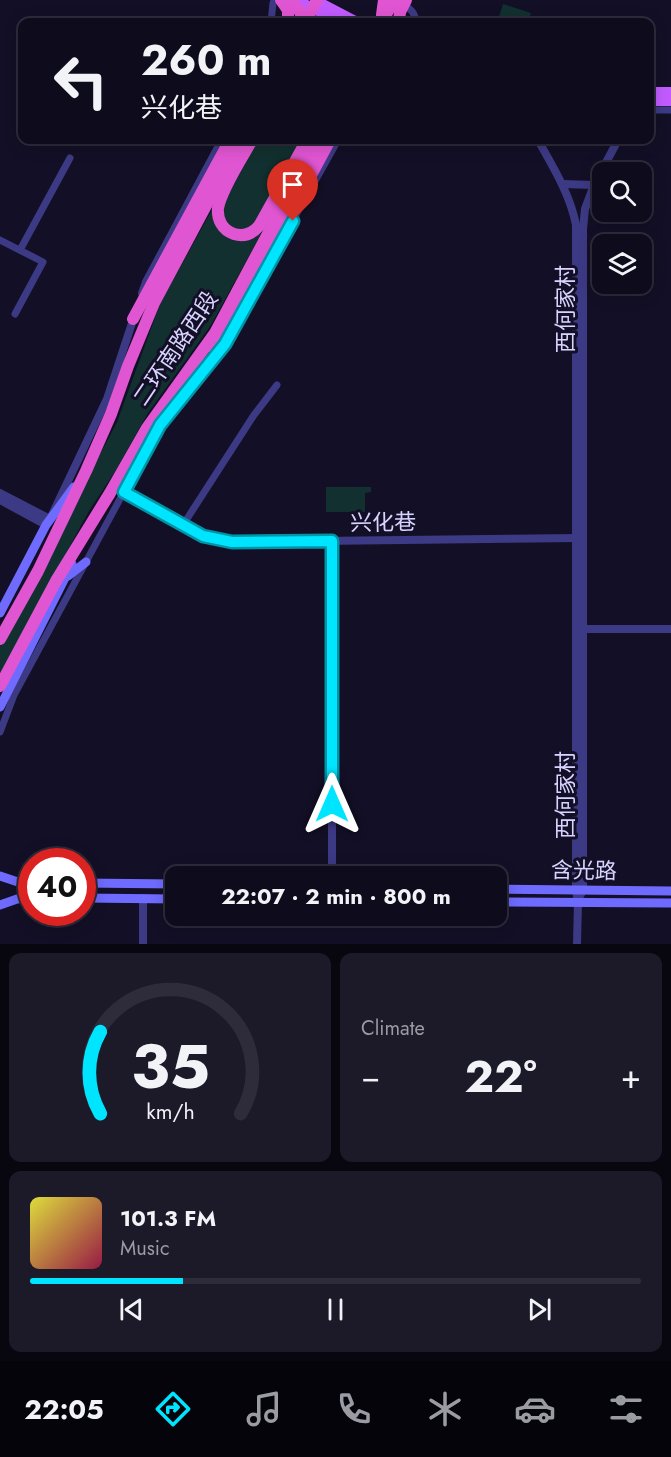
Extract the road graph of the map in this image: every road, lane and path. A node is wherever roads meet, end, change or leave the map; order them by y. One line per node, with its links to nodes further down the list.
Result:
1 (291, 0): 10 (highway)
2 (297, 0): 12 (main road)
3 (316, 0): 11 (highway, bridge); 13 (main road)
4 (384, 0): 14 (highway)
5 (395, 0): 7 (street); 15 (highway, bridge)
6 (275, 1): 8 (street); 9 (highway)
7 (409, 2): 16 (highway, bridge); 17 (street)
8 (273, 18)
9 (288, 18)
10 (303, 18)
11 (307, 18)
12 (331, 18)
13 (350, 18)
14 (382, 18)
15 (385, 18)
16 (399, 18)
17 (416, 18)
18 (654, 92): 19 (main road)
19 (671, 92)
20 (654, 101): 21 (main road)
21 (671, 101)
22 (654, 110): 23 (street)
23 (671, 110)
24 (220, 144): 48 (street)
25 (228, 144): 48 (highway)
26 (239, 144): 37 (highway, 二环南路西段)
27 (250, 144): 35 (highway)
28 (305, 144): 38 (highway)
29 (316, 144): 43 (highway, 二环南路西段)
30 (328, 144): 49 (highway)
31 (336, 144): 50 (street)
32 (540, 144): 39 (street, 西何家村)
33 (616, 144): 36 (street, 西何家村)
34 (70, 158): 46 (street)
35 (242, 158): 37 (highway); 41 (highway)
36 (606, 162)
37 (226, 166): 41 (highway); 53 (highway, 二环南路西段)
38 (289, 172): 43 (highway); 44 (highway)
39 (563, 184): 40 (street); 59 (street, 西何家村)
40 (592, 185)
41 (226, 188): 44 (highway)
42 (592, 190): 59 (street, 西何家村)
43 (287, 198): 44 (highway); 49 (highway, 二环南路西段)
44 (267, 215)
45 (0, 240): 46 (street)
46 (20, 250): 47 (street)
47 (15, 314)
48 (133, 320): 57 (street)
49 (219, 334): 52 (highway, 二环南路西段)
50 (211, 361): 52 (highway); 54 (street)
51 (277, 385): 58 (street)
52 (172, 393): 62 (highway, 二环南路西段)
53 (86, 471): 57 (main road); 66 (highway, 二环南路西段)
54 (124, 492): 58 (street, 兴化巷); 61 (street)
55 (0, 493): 57 (street)
56 (0, 500): 57 (street)
57 (48, 522): 63 (main road)
58 (183, 525): 60 (street, 兴化巷)
59 (579, 538): 60 (street, 兴化巷); 65 (street, 西何家村)
60 (332, 541): 70 (street)
61 (86, 562): 62 (main road); 69 (street)
62 (61, 579): 67 (highway, 二环南路西段); 68 (main road, 二环南路西段)
63 (0, 613)
64 (671, 629): 65 (street)
65 (580, 630): 76 (street, 西何家村)
66 (0, 639)
67 (0, 686)
68 (0, 707)
69 (0, 732)
70 (332, 866)
71 (0, 876): 72 (main road)
72 (18, 882)
73 (96, 883): 74 (main road)
74 (165, 884)
75 (507, 889): 76 (main road, 含光路)
76 (579, 890): 77 (main road, 含光路); 83 (street, 西何家村)
77 (671, 891)
78 (18, 898): 85 (main road)
79 (96, 898): 80 (main road)
80 (143, 898): 81 (main road); 86 (street)
81 (165, 899)
82 (507, 902): 83 (main road, 含光路)
83 (578, 902): 84 (main road, 含光路); 87 (street, 西何家村)
84 (671, 903)
85 (0, 905)
86 (143, 944)
87 (578, 944)

